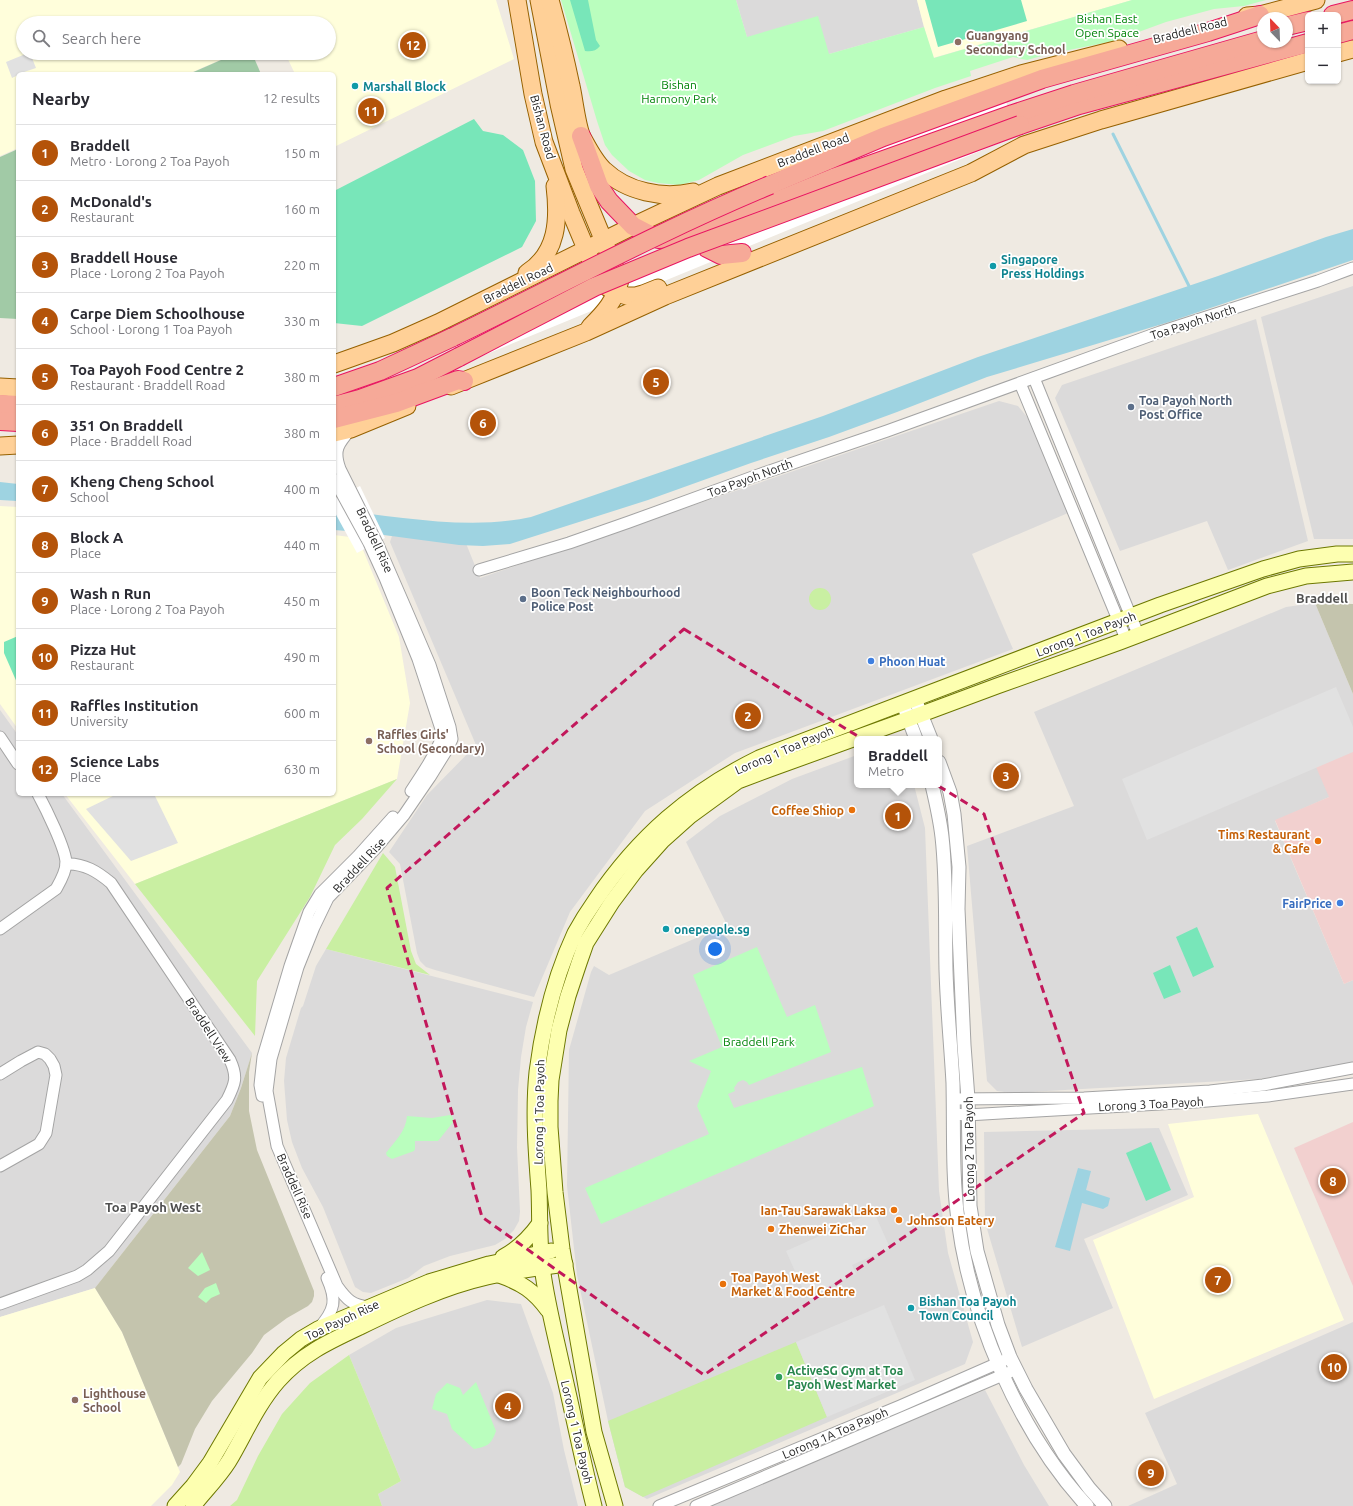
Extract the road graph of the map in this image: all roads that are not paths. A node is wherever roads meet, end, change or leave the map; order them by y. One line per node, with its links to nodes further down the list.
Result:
1 (517, 0): 20 (main road, Bishan Road)
2 (539, 0): 25 (main road, Bishan Road)
3 (550, 0): 19 (main road)
4 (1316, 0): 6 (main road, Braddell Road)
5 (1353, 10): 7 (highway)
6 (1288, 12)
7 (1341, 13)
8 (1305, 22): 11 (highway)
9 (1257, 23): 22 (main road, Braddell Road)
10 (1257, 24): 33 (highway, Braddell Road, bridge)
11 (1293, 25)
12 (1353, 30): 13 (highway)
13 (1341, 33)
14 (1257, 42): 24 (highway)
15 (1305, 43): 43 (highway, bridge)
16 (1353, 49): 17 (main road)
17 (1341, 51)
18 (1305, 62): 21 (main road)
19 (581, 136): 22 (main road); 23 (highway)
20 (544, 142): 26 (main road, Bishan Road); 29 (main road)
21 (1024, 145): 27 (main road); 31 (main road)
22 (718, 186): 23 (main road, Braddell Road)
23 (633, 226): 24 (highway); 25 (main road, Braddell Road)
24 (706, 230): 27 (highway)
25 (604, 241): 26 (main road, Braddell Road); 30 (main road, Bishan Road)
26 (587, 250): 29 (main road, Braddell Road); 30 (main road, Bishan Road)
27 (742, 253): 30 (main road)
28 (1353, 268): 34 (street, Toa Payoh North)
29 (499, 292): 32 (main road, Braddell Road)
30 (617, 293): 31 (main road)
31 (586, 332): 35 (main road)
32 (336, 363)
33 (380, 371): 36 (highway); 38 (highway, Braddell Road)
34 (1034, 378): 37 (street, Toa Payoh North); 56 (street)
35 (464, 381): 44 (highway); 47 (main road)
36 (336, 382)
37 (1020, 383): 54 (street, Toa Payoh North); 56 (street)
38 (336, 386)
39 (0, 387): 40 (main road)
40 (16, 388)
41 (0, 404): 42 (highway)
42 (16, 405)
43 (336, 405)
44 (336, 418)
45 (0, 421): 46 (highway)
46 (16, 422)
47 (352, 429): 48 (main road); 52 (street, Braddell Rise)
48 (336, 433)
49 (0, 446): 50 (main road)
50 (16, 446)
51 (336, 482): 52 (street, Braddell Rise)
52 (353, 505): 79 (street, Braddell Rise)
53 (1353, 554): 56 (main road, Lorong 1 Toa Payoh)
54 (479, 570)
55 (1353, 572): 57 (main road, Lorong 1 Toa Payoh)
56 (1124, 619): 57 (street); 58 (main road, Lorong 1 Toa Payoh)
57 (1132, 637): 59 (main road, Lorong 1 Toa Payoh)
58 (909, 701): 59 (street); 70 (main road, Lorong 1 Toa Payoh)
59 (915, 717): 60 (main road, Lorong 1 Toa Payoh); 61 (street); 62 (street)
60 (861, 736)
61 (916, 736)
62 (929, 736)
63 (0, 737): 65 (street)
64 (854, 739): 70 (main road, Lorong 1 Toa Payoh)
65 (16, 761)
66 (942, 770): 76 (street, Lorong 2 Toa Payoh)
67 (933, 788): 75 (street, Lorong 2 Toa Payoh)
68 (39, 796): 69 (street)
69 (66, 864): 71 (street); 86 (street, Braddell View)
70 (630, 865): 81 (main road, Lorong 1 Toa Payoh); 82 (main road, Lorong 1 Toa Payoh)
71 (0, 929)
72 (1350, 1069): 74 (street, Lorong 3 Toa Payoh); 76 (street, Lorong 3 Toa Payoh)
73 (0, 1074): 80 (street)
74 (1351, 1084): 78 (street, Lorong 3 Toa Payoh)
75 (953, 1099): 76 (street, Lorong 3 Toa Payoh); 77 (street, Lorong 2 Toa Payoh)
76 (968, 1099): 78 (street, Lorong 2 Toa Payoh)
77 (953, 1114): 78 (street, Lorong 3 Toa Payoh); 91 (street, Lorong 2 Toa Payoh)
78 (968, 1115): 90 (street, Lorong 2 Toa Payoh)
79 (271, 1132): 87 (street, Braddell Rise); 89 (street, Braddell Rise)
80 (0, 1166)
81 (540, 1222): 83 (main road, Lorong 1 Toa Payoh); 85 (main road)
82 (562, 1249): 83 (main road, Toa Payoh Rise); 84 (main road, Lorong 1 Toa Payoh)
83 (542, 1260): 84 (main road, Toa Payoh Rise); 85 (main road, Toa Payoh Rise); 88 (main road, Lorong 1 Toa Payoh)
84 (564, 1264): 98 (main road, Lorong 1 Toa Payoh)
85 (494, 1270): 87 (main road, Toa Payoh Rise); 88 (main road); 96 (main road, Toa Payoh Rise)
86 (0, 1304)
87 (369, 1307): 89 (main road, Toa Payoh Rise)
88 (549, 1311): 97 (main road, Lorong 1 Toa Payoh)
89 (318, 1329): 95 (main road, Toa Payoh Rise)
90 (1010, 1357): 91 (street, Lorong 1A Toa Payoh); 92 (street, Lorong 2 Toa Payoh)
91 (1000, 1369): 92 (street, Lorong 1A Toa Payoh); 93 (street, Lorong 1A Toa Payoh); 94 (street, Lorong 1A Toa Payoh); 101 (street, Lorong 2 Toa Payoh)
92 (1016, 1370): 102 (street, Lorong 2 Toa Payoh)
93 (906, 1404): 94 (street); 99 (street, Lorong 1A Toa Payoh)
94 (911, 1415): 100 (street, Lorong 1A Toa Payoh)
95 (175, 1506)
96 (193, 1506)
97 (594, 1506)
98 (615, 1506)
99 (659, 1506)
100 (696, 1506)
101 (1087, 1506)
102 (1105, 1506)

